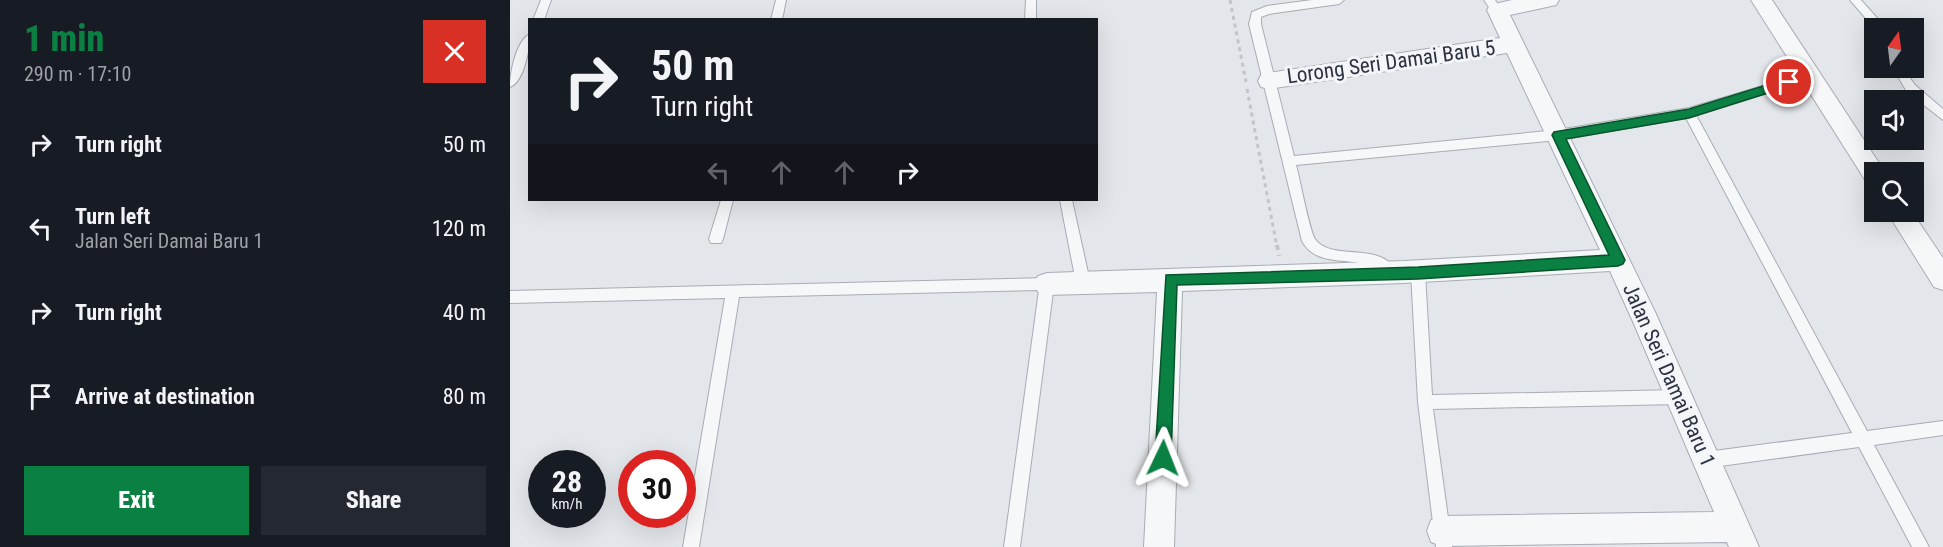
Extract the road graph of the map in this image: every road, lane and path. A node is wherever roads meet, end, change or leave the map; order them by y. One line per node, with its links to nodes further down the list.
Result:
1 (546, 0): 10 (lane)
2 (781, 0): 11 (lane)
3 (1030, 0): 12 (lane)
4 (1230, 0): 32 (path)
5 (1339, 0): 18 (lane)
6 (1549, 0): 9 (street)
7 (1761, 0): 16 (street)
8 (1855, 0): 13 (lane)
9 (1493, 5): 15 (street, Jalan Seri Damai Baru 1)
10 (539, 18)
11 (776, 18)
12 (1030, 18)
13 (1872, 18)
14 (528, 42): 19 (lane)
15 (1514, 44): 18 (street, Lorong Seri Damai Baru 5); 22 (street, Jalan Seri Damai Baru 1)
16 (1809, 76): 20 (lane); 24 (street)
17 (1903, 78): 21 (lane)
18 (1269, 81): 23 (lane)
19 (510, 83)
20 (1689, 113): 22 (lane); 42 (lane)
21 (1943, 115)
22 (1558, 135): 23 (lane); 29 (street, Jalan Seri Damai Baru 1)
23 (1288, 162): 30 (lane)
24 (1866, 162)
25 (727, 201): 28 (lane)
26 (1066, 201): 35 (lane)
27 (1906, 222): 33 (street)
28 (716, 239)
29 (1618, 260): 31 (street); 39 (street, Jalan Seri Damai Baru 1)
30 (1392, 273): 31 (street); 32 (street)
31 (1418, 273): 40 (lane)
32 (1283, 275): 34 (street)
33 (1943, 279)
34 (1170, 280): 35 (street); 48 (street)
35 (1083, 282): 36 (street)
36 (1047, 284): 37 (lane); 47 (lane)
37 (733, 291): 38 (lane); 46 (lane)
38 (510, 297)
39 (1679, 397): 40 (lane); 43 (street, Jalan Seri Damai Baru 1)
40 (1425, 402): 45 (lane)
41 (1943, 428): 42 (lane)
42 (1864, 439): 43 (lane); 49 (lane)
43 (1706, 460): 44 (street, Jalan Seri Damai Baru 1)
44 (1739, 537): 45 (street)
45 (1443, 539)
46 (691, 547)
47 (1012, 547)
48 (1159, 547)
49 (1921, 547)

